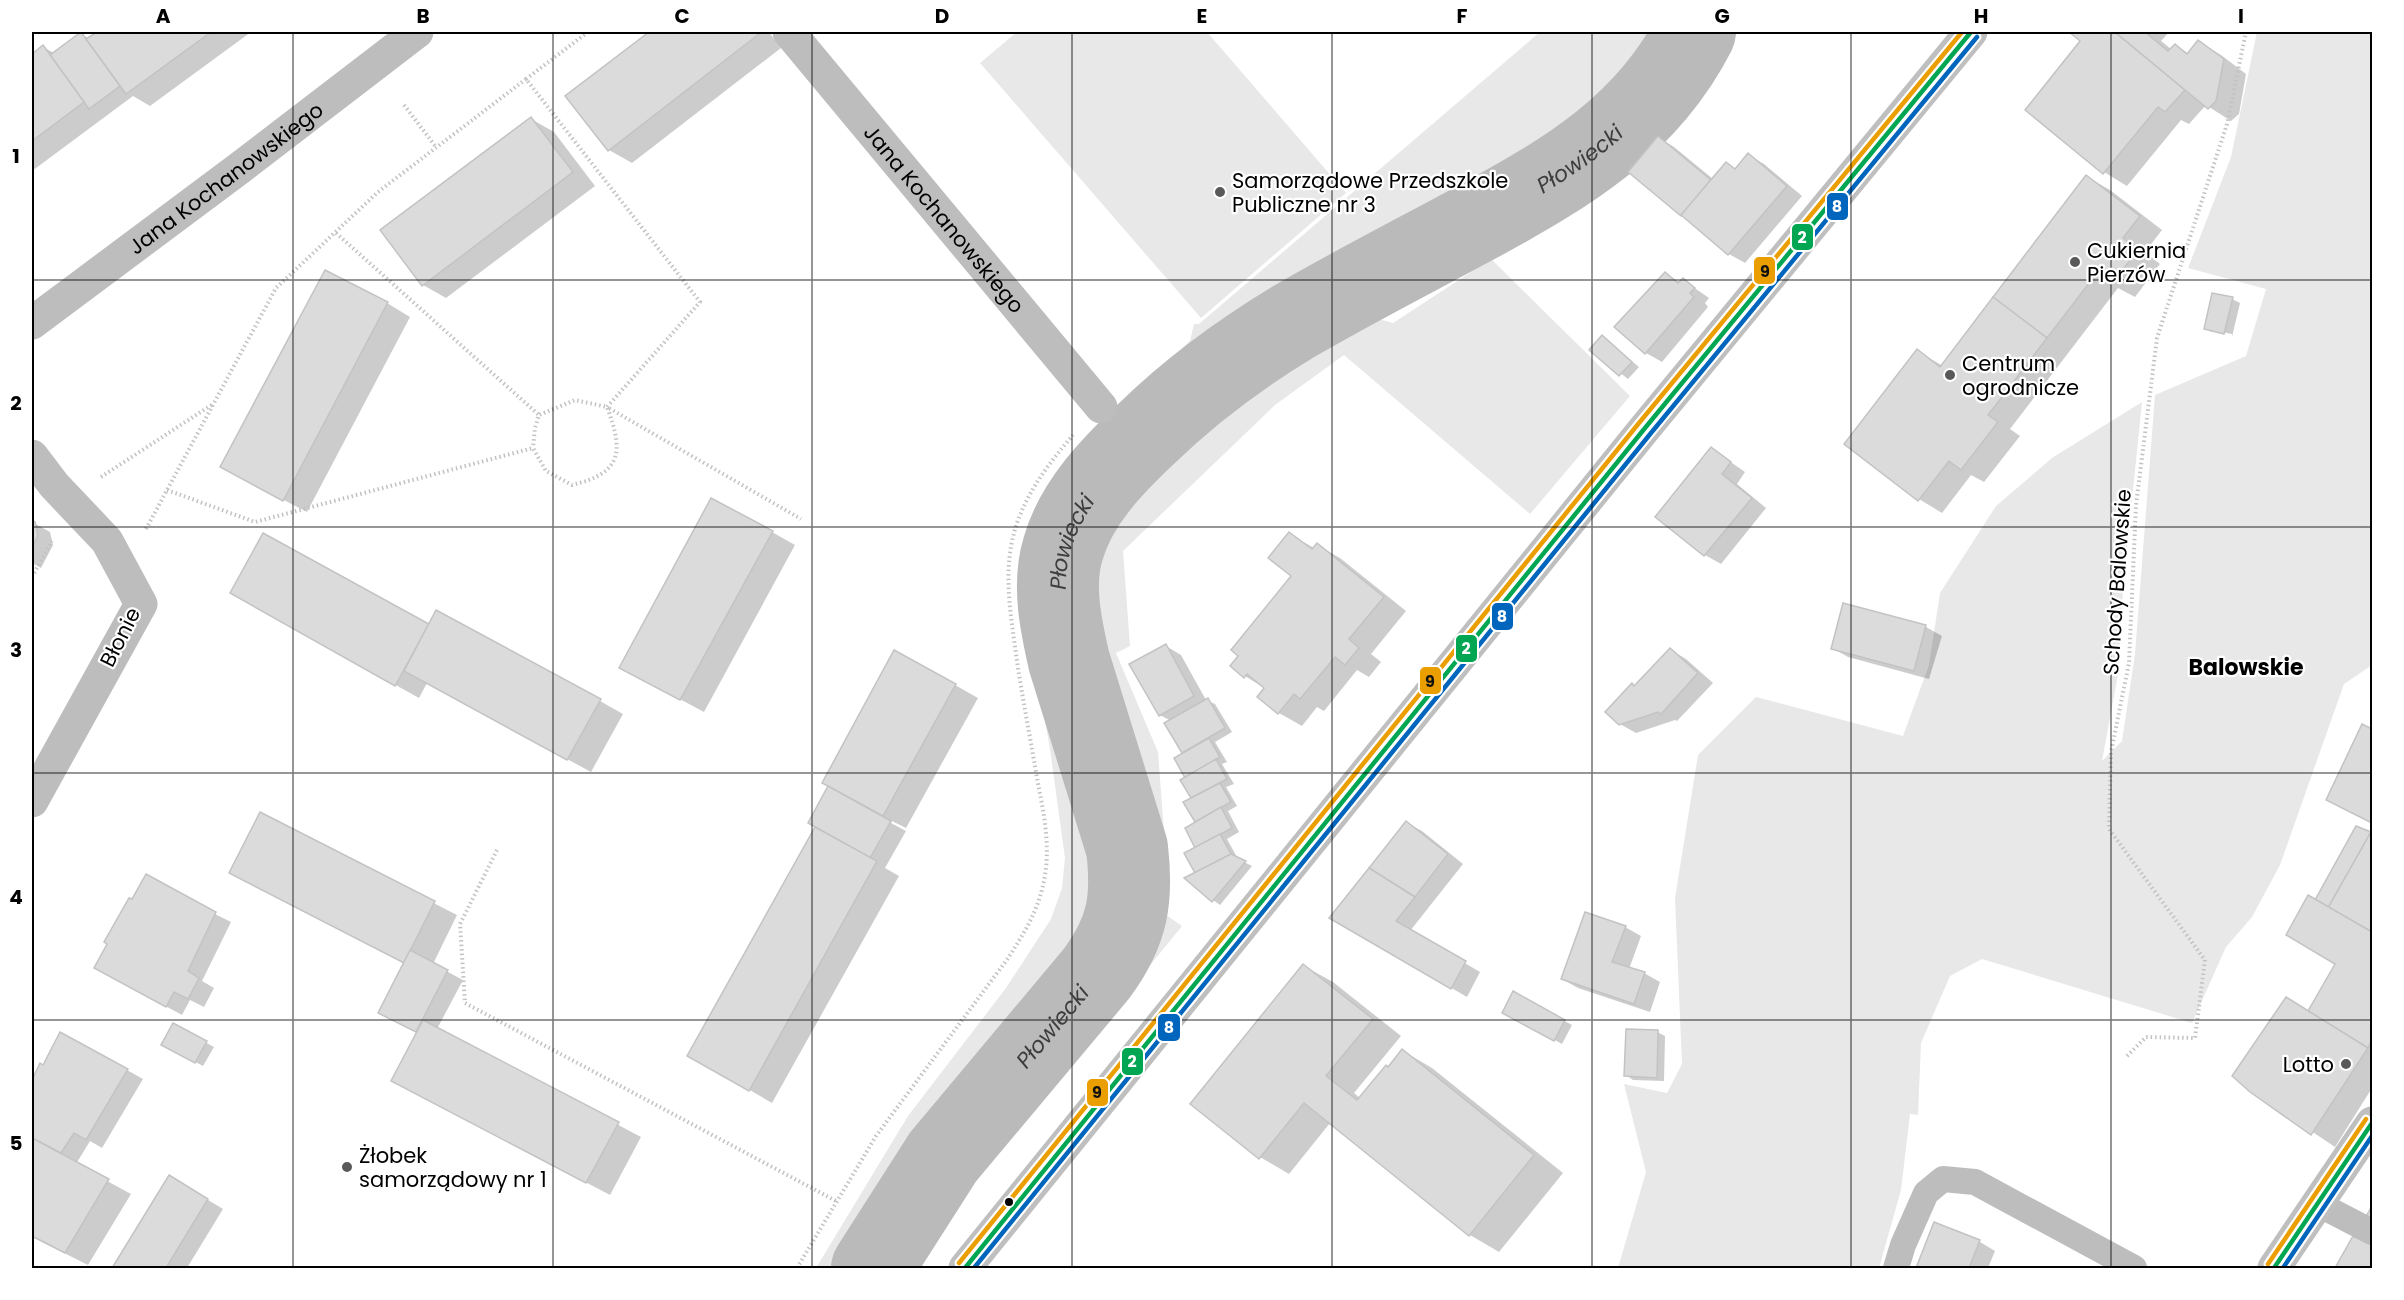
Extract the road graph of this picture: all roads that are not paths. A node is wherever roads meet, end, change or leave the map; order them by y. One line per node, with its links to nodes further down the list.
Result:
1 (417, 32): 4 (street, Jana Kochanowskiego)
2 (789, 32): 5 (street, Jana Kochanowskiego)
3 (1971, 32): 11 (street)
4 (32, 323)
5 (1101, 407)
6 (32, 456): 7 (street, Błonie)
7 (32, 801)
8 (2373, 1123): 9 (street)
9 (2318, 1204): 10 (lane); 14 (street)
10 (2373, 1233)
11 (965, 1269)
12 (1896, 1269): 13 (lane)
13 (2134, 1269)
14 (2274, 1269)

